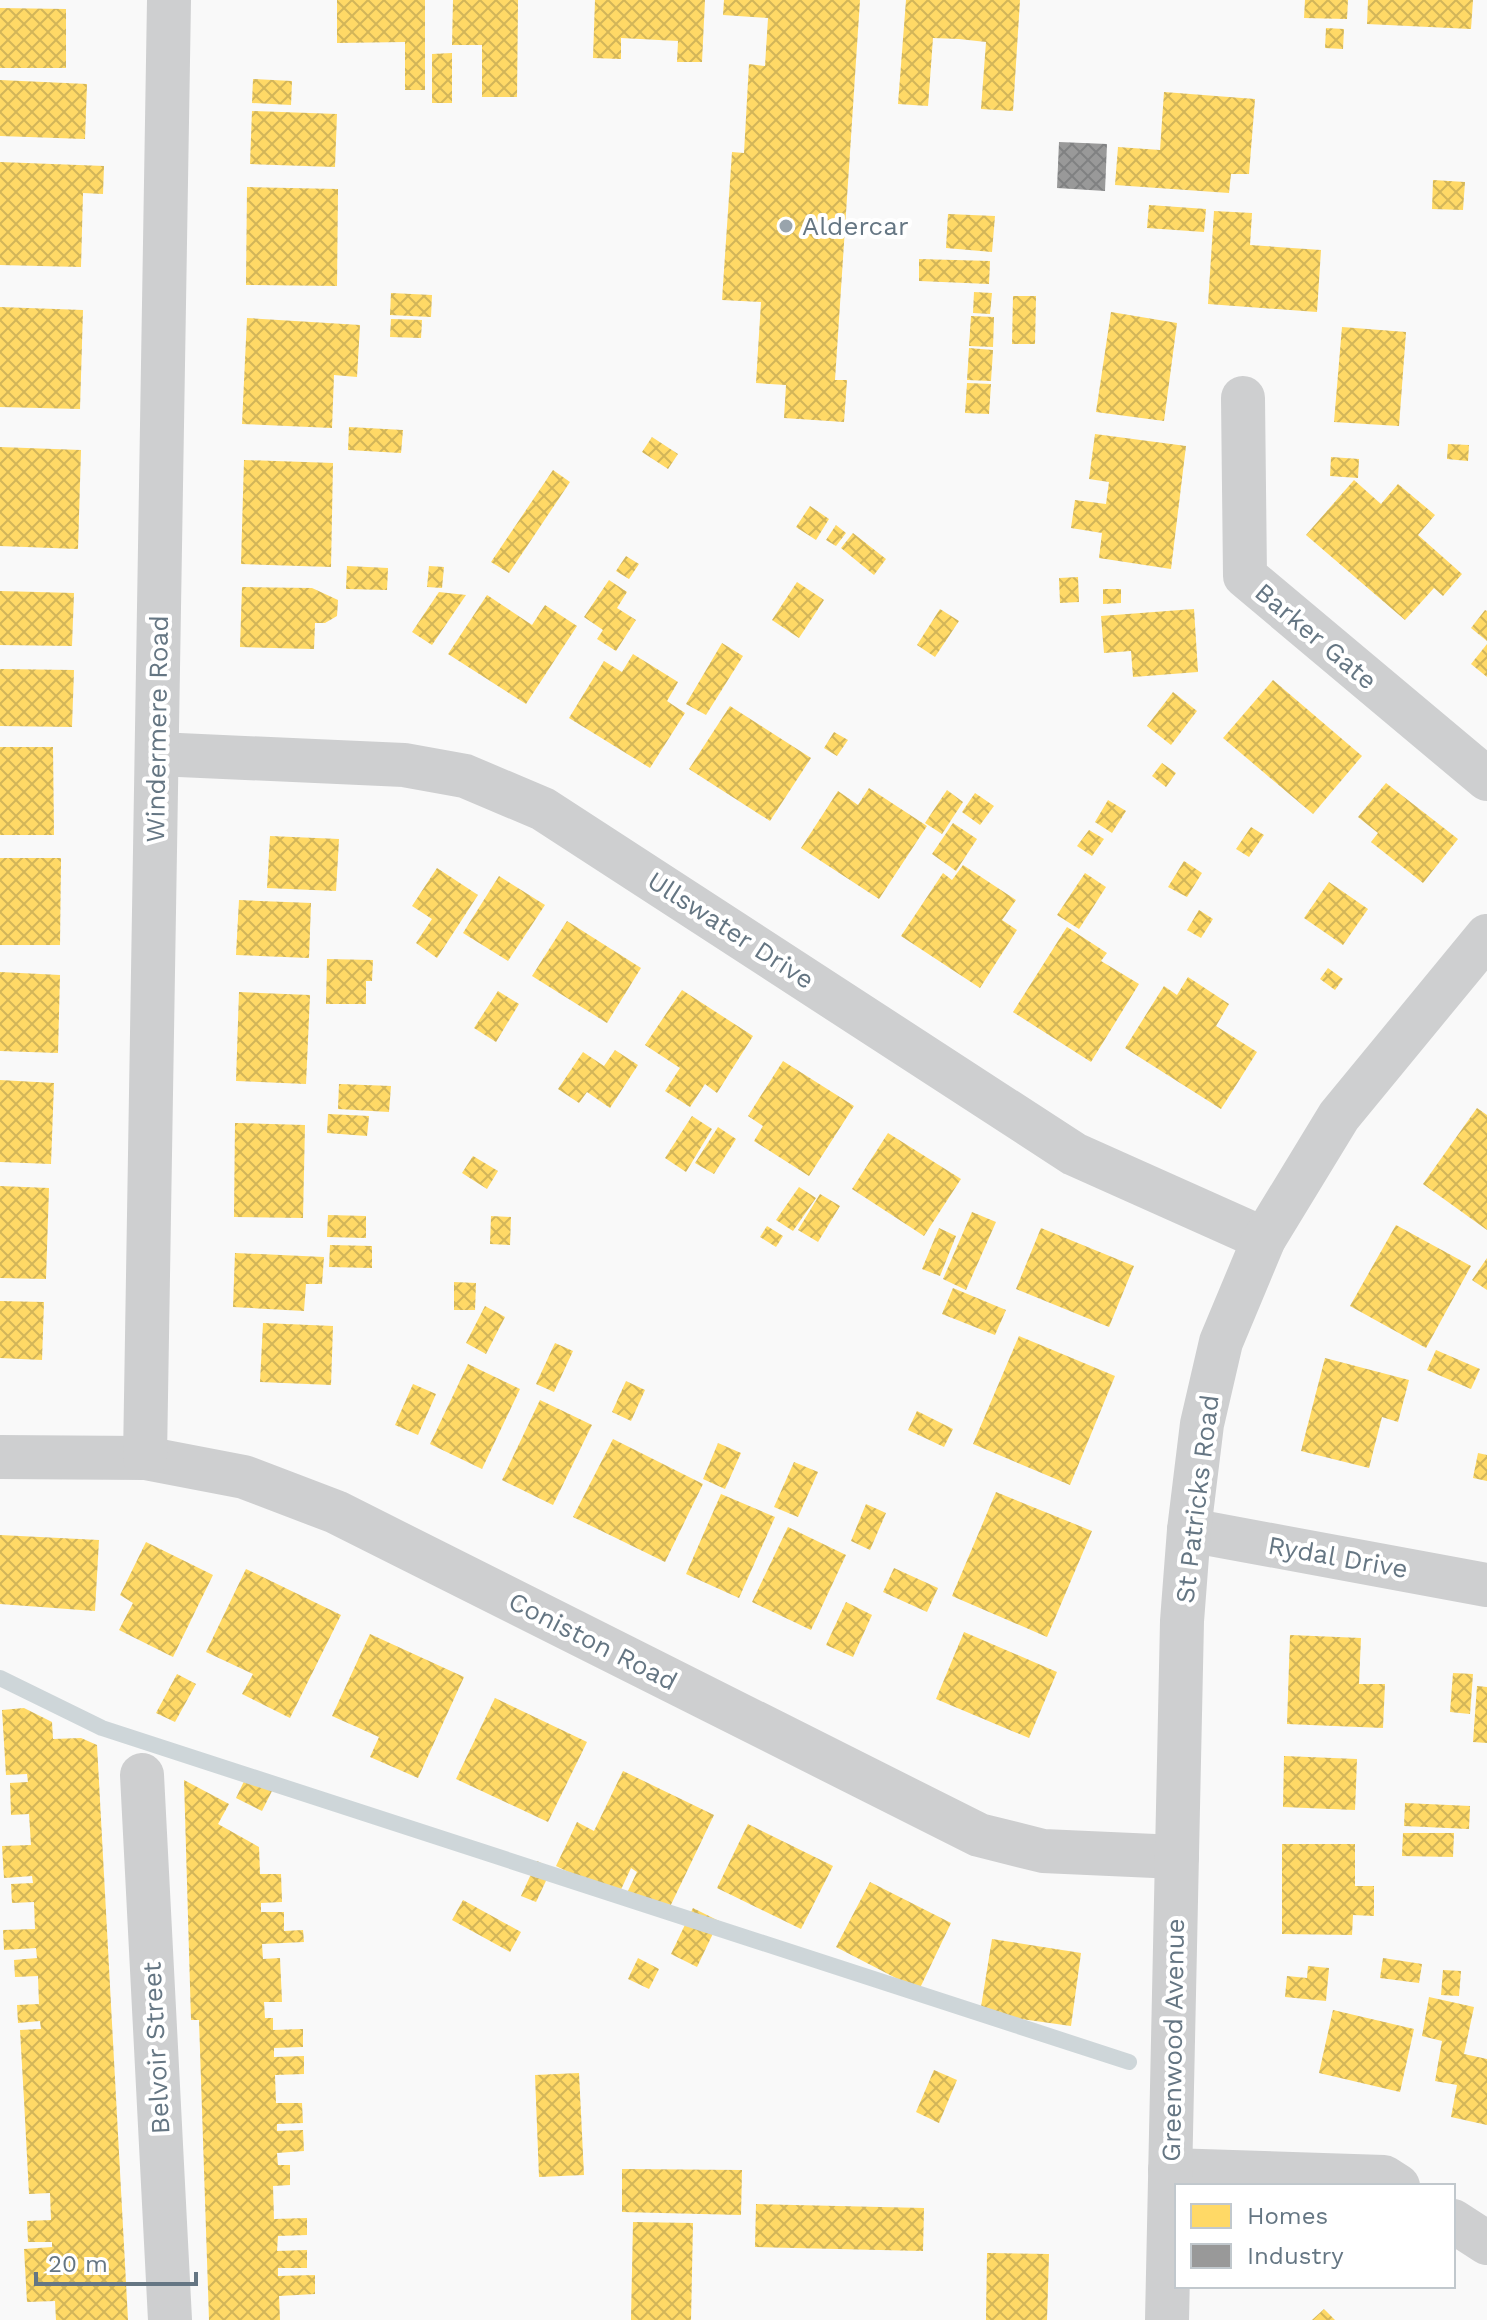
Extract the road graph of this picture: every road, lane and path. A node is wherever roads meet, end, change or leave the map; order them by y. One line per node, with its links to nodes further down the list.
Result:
1 (169, 0): 3 (street, Windermere Road)
2 (1243, 398): 4 (street, Barker Gate)
3 (157, 754): 6 (street, Ullswater Drive); 8 (street, Windermere Road)
4 (1487, 779)
5 (1487, 936): 6 (street, St Patricks Road)
6 (1264, 1239): 9 (street, St Patricks Road)
7 (0, 1457): 8 (street, Coniston Road)
8 (145, 1458): 12 (street, Coniston Road)
9 (1189, 1530): 10 (street, Rydal Drive); 12 (street, St Patricks Road)
10 (1487, 1585)
11 (142, 1775): 17 (street, Belvoir Street)
12 (1177, 1857): 13 (street, Greenwood Avenue)
13 (1170, 2170): 14 (street); 18 (street, Greenwood Avenue)
14 (1395, 2184)
15 (1455, 2222): 16 (street)
16 (1487, 2243)
17 (170, 2320)
18 (1167, 2320)

